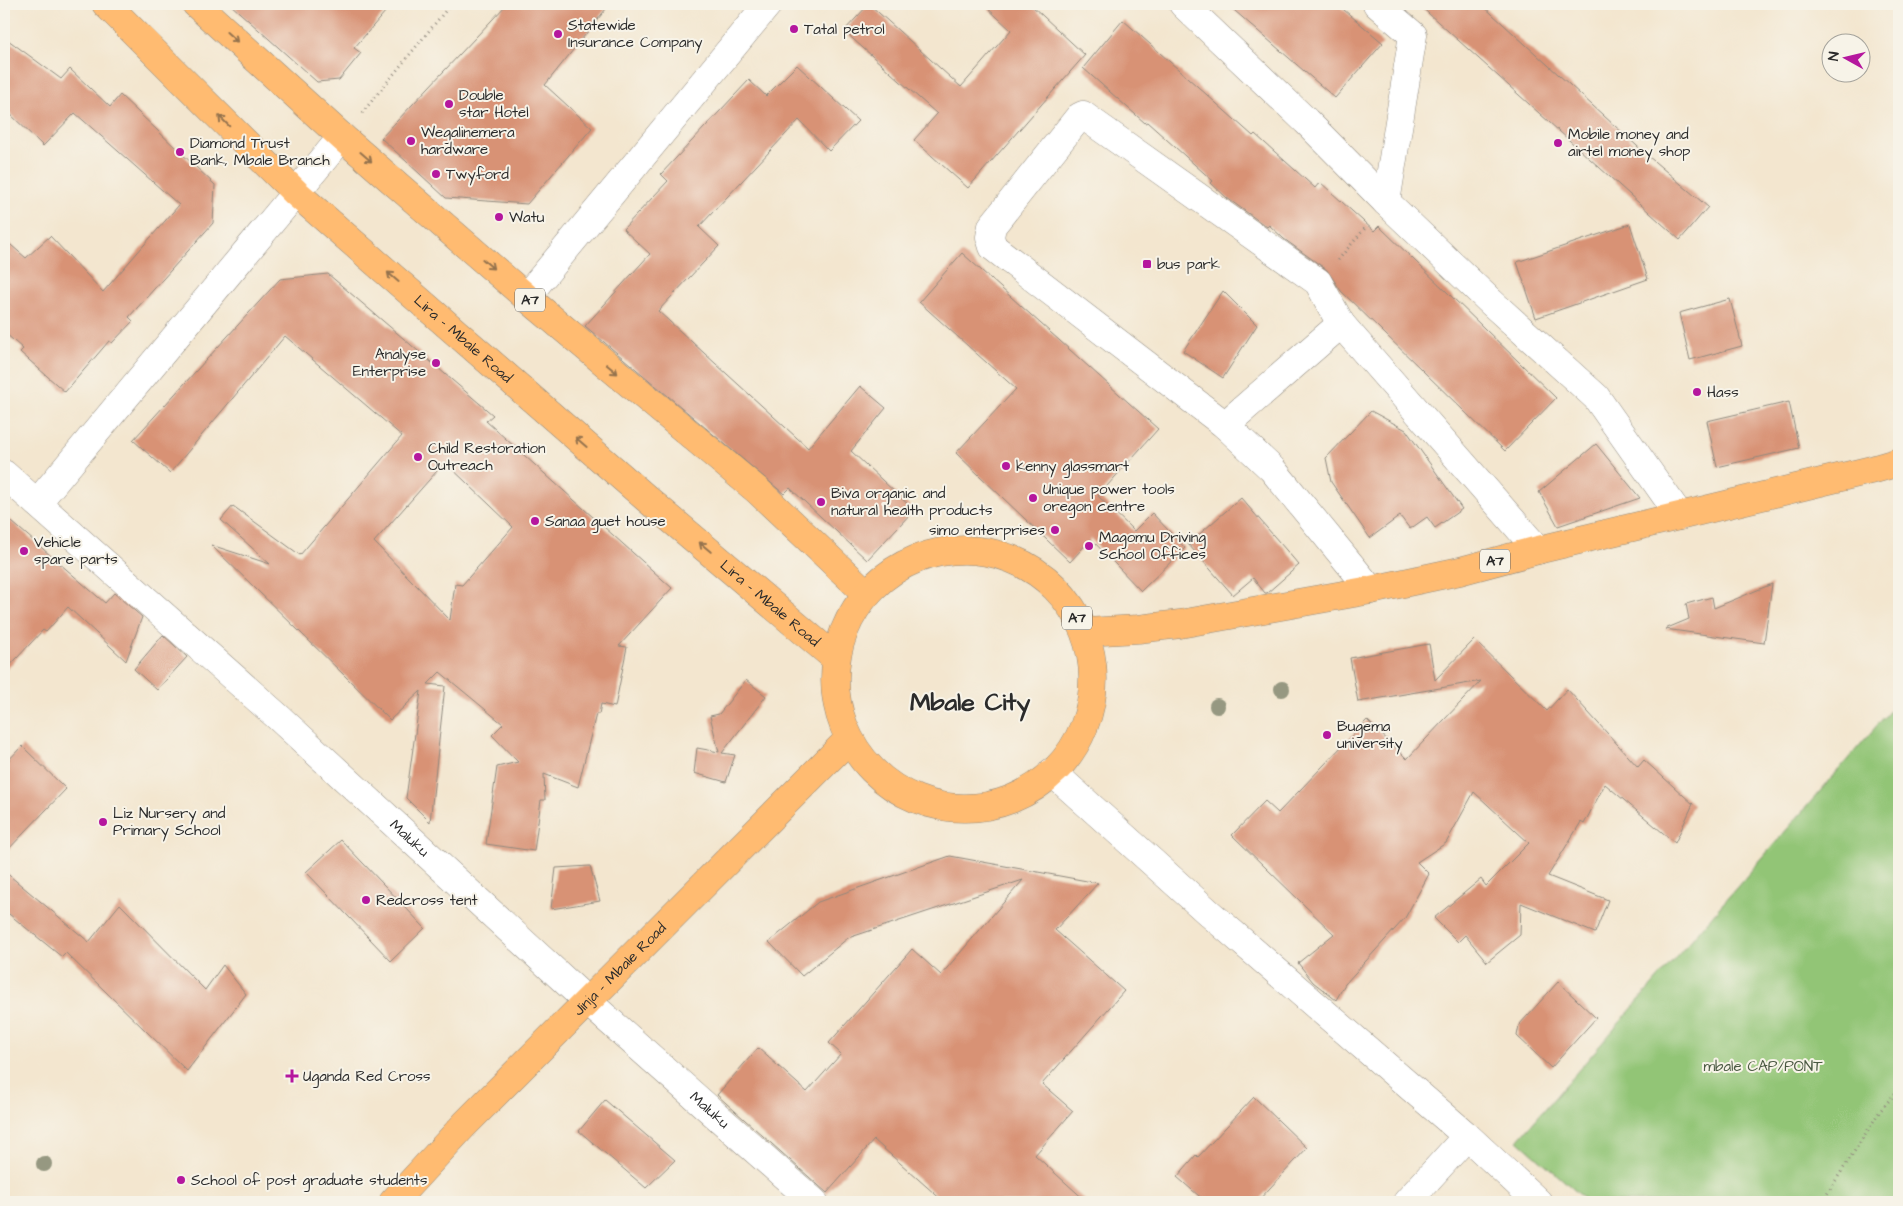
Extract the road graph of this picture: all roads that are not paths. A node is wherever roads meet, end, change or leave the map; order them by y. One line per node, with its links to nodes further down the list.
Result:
1 (196, 4): 6 (main road, A7, one-way to 6)
2 (768, 4): 9 (street)
3 (1183, 4): 8 (street)
4 (1377, 4): 8 (street)
5 (114, 7): 7 (main road, Lira - Mbale Road, one-way to 5)
6 (342, 137): 7 (street); 9 (main road, A7, one-way to 9)
7 (296, 193): 14 (street); 20 (main road, Lira - Mbale Road, one-way to 7)
8 (1386, 202): 15 (street)
9 (526, 297): 18 (main road, A7, one-way to 18)
10 (1341, 324): 11 (street); 11 (street); 16 (street)
11 (1225, 425): 17 (street)
12 (1899, 462): 15 (main road, A7)
13 (4, 474): 14 (street, Maluku)
14 (37, 503): 23 (street, Maluku)
15 (1680, 516): 16 (main road, A7)
16 (1538, 550): 17 (main road, A7)
17 (1371, 590): 19 (main road, A7)
18 (866, 592): 19 (main road, A7); 20 (main road, A7)
19 (1086, 632): 22 (main road, A7)
20 (835, 658): 21 (main road, A7)
21 (849, 739): 22 (main road, A7); 23 (main road, Jinja - Mbale Road)
22 (1052, 772): 24 (street)
23 (588, 1001): 25 (main road, Jinja - Mbale Road); 26 (street, Maluku)
24 (1467, 1136): 27 (street); 28 (street)
25 (403, 1199)
26 (814, 1202)
27 (1408, 1202)
28 (1538, 1202)

